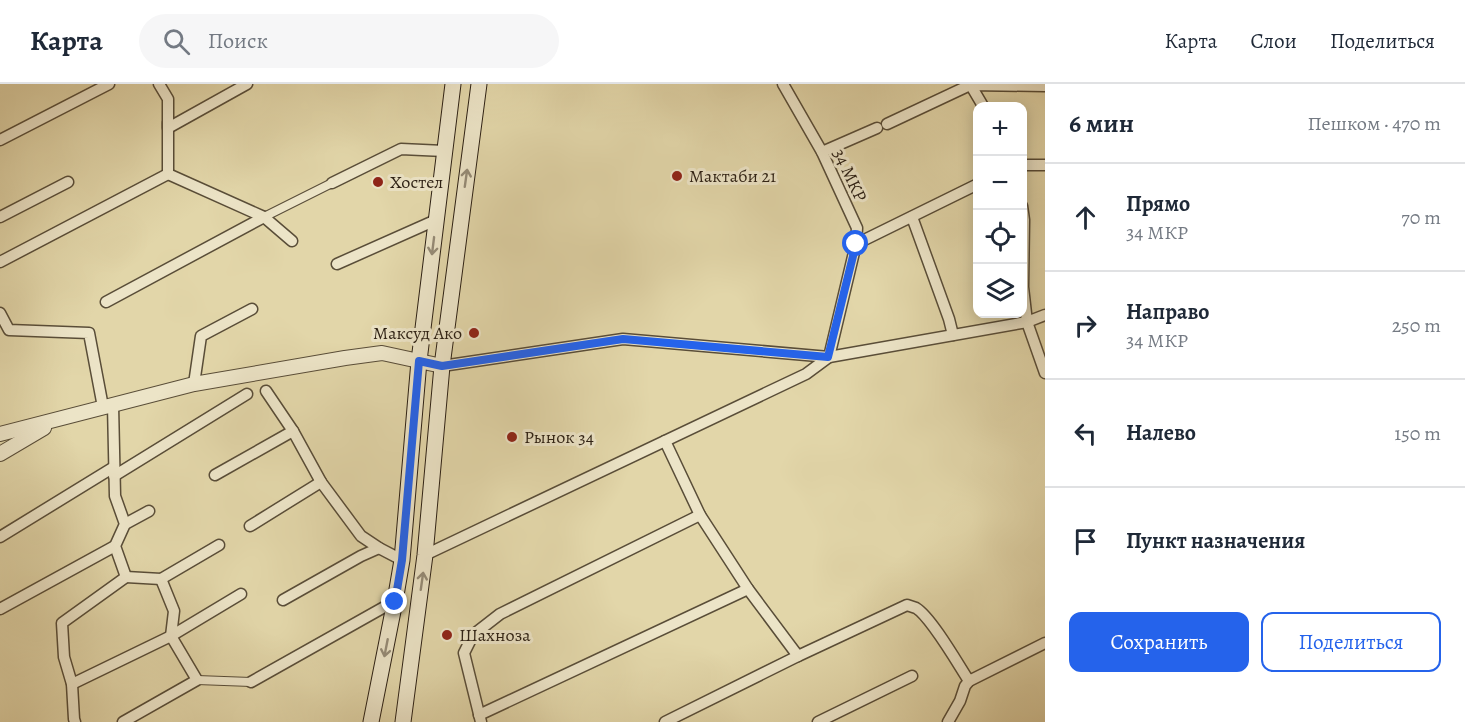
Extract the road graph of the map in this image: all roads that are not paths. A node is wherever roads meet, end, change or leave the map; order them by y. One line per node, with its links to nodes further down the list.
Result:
1 (109, 84): 11 (street)
2 (159, 84): 10 (street)
3 (247, 84): 10 (street)
4 (453, 84): 12 (main road)
5 (479, 84): 37 (main road, one-way to 5)
6 (970, 85): 8 (street); 9 (street); 13 (street)
7 (788, 86): 13 (street, 34 МКР)
8 (1045, 86)
9 (981, 102)
10 (168, 128): 16 (street)
11 (1, 139)
12 (444, 151): 18 (street); 24 (main road)
13 (822, 152): 26 (street, 34 МКР)
14 (1027, 165): 15 (street)
15 (1045, 165)
16 (168, 174): 22 (street); 27 (street)
17 (68, 182): 21 (street)
18 (332, 183): 22 (street)
19 (973, 186): 23 (street)
20 (1023, 210): 33 (street)
21 (0, 217)
22 (264, 217): 25 (street); 29 (street)
23 (912, 217): 26 (street); 34 (street)
24 (436, 220): 28 (street); 36 (main road, one-way to 36)
25 (292, 241)
26 (856, 244): 35 (street, 34 МКР)
27 (0, 262)
28 (337, 264)
29 (106, 302)
30 (252, 309): 39 (street)
31 (0, 313): 42 (street)
32 (1045, 315): 33 (street)
33 (1027, 322): 34 (street); 38 (street)
34 (953, 335): 35 (street)
35 (828, 357): 37 (street); 45 (street)
36 (419, 361): 37 (street); 39 (street); 59 (main road)
37 (442, 366): 58 (main road)
38 (1045, 373)
39 (194, 384): 42 (street)
40 (266, 392): 43 (street)
41 (247, 394): 47 (street)
42 (108, 406): 44 (street); 46 (street); 47 (street)
43 (293, 431): 48 (street); 49 (street)
44 (0, 434)
45 (664, 441): 51 (street); 58 (street)
46 (0, 454)
47 (114, 472): 52 (street); 54 (street)
48 (215, 475)
49 (321, 482): 53 (street); 57 (street)
50 (149, 511): 52 (street)
51 (700, 515): 62 (street); 75 (street)
52 (125, 524): 56 (street)
53 (250, 526)
54 (0, 537)
55 (219, 545): 61 (street)
56 (115, 546): 60 (street); 66 (street)
57 (379, 548): 59 (street); 64 (street)
58 (425, 555): 80 (main road, one-way to 58)
59 (402, 560): 65 (main road)
60 (126, 577): 61 (street); 74 (street)
61 (160, 579): 67 (street)
62 (748, 589): 69 (street); 75 (street)
63 (242, 594): 67 (street)
64 (283, 600)
65 (395, 602): 73 (street); 79 (main road, one-way to 79)
66 (0, 609)
67 (171, 636): 71 (street); 74 (street)
68 (1045, 643): 72 (street)
69 (798, 656): 72 (street); 76 (street)
70 (912, 676): 82 (street)
71 (197, 680): 73 (street); 78 (street)
72 (969, 681): 83 (street)
73 (251, 682)
74 (72, 684): 77 (street)
75 (480, 718)
76 (680, 719): 81 (street)
77 (73, 721)
78 (123, 722)
79 (371, 722)
80 (403, 722)
81 (664, 722)
82 (818, 722)
83 (948, 722)

